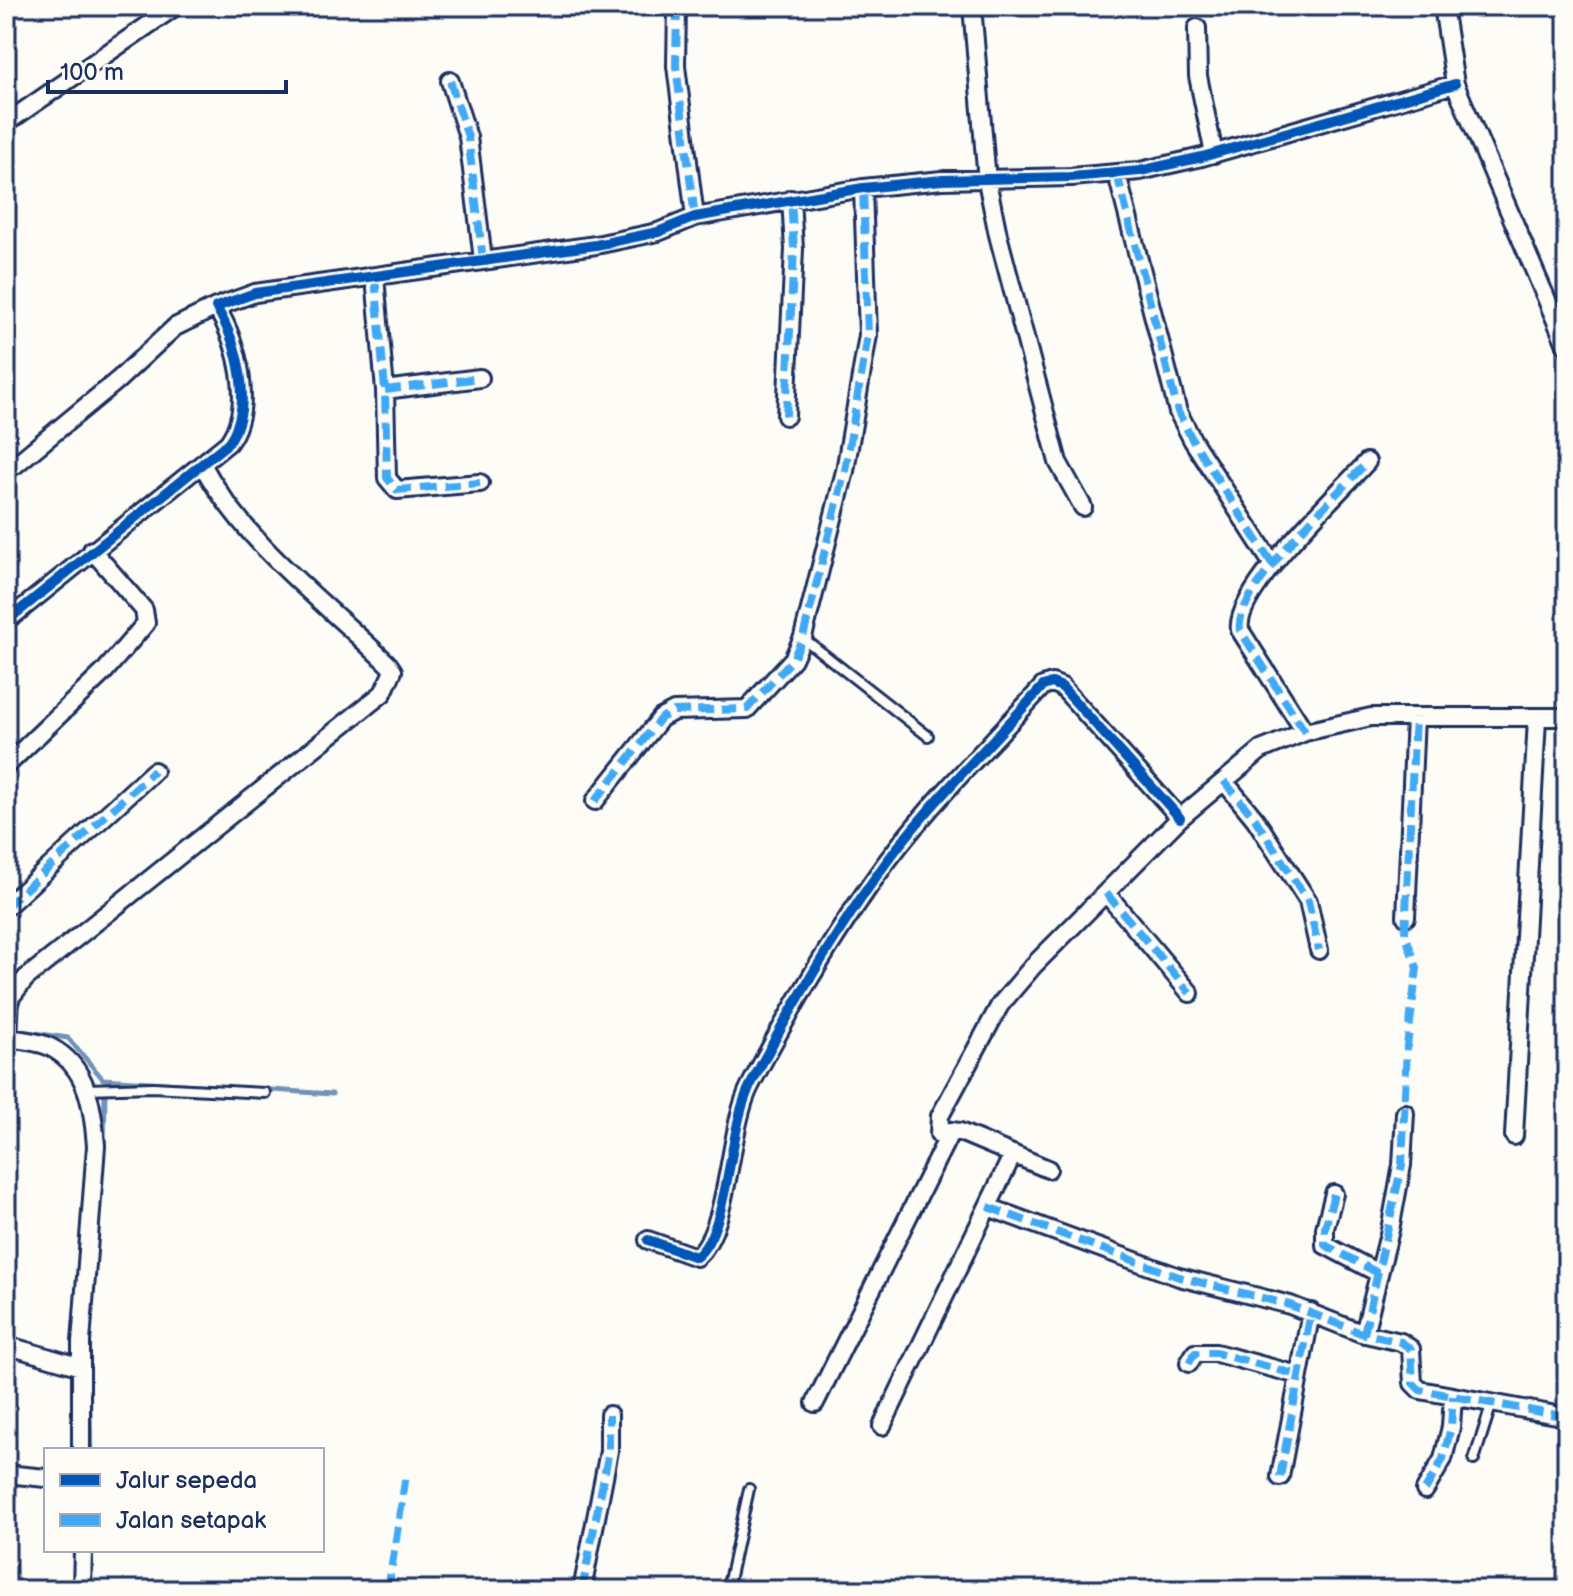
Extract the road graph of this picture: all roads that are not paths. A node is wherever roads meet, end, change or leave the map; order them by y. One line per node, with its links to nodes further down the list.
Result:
1 (176, 6): 8 (street)
2 (677, 6): 14 (street)
3 (972, 6): 11 (street)
4 (1443, 6): 7 (street)
5 (1197, 28): 9 (street)
6 (450, 81): 15 (street)
7 (1455, 84): 9 (street); 18 (street)
8 (6, 123)
9 (1214, 154): 10 (street)
10 (1117, 174): 11 (street); 28 (street)
11 (987, 181): 12 (street); 26 (street)
12 (863, 188): 13 (street); 30 (street)
13 (791, 199): 14 (street); 21 (street)
14 (695, 217): 15 (street)
15 (483, 260): 16 (street)
16 (375, 277): 17 (street); 20 (street)
17 (216, 307): 23 (street); 24 (street)
18 (1567, 347)
19 (480, 378): 20 (street)
20 (385, 390): 25 (street)
21 (786, 416)
22 (1367, 462): 28 (street)
23 (202, 464): 27 (street); 46 (street)
24 (15, 465)
25 (480, 483)
26 (1083, 507)
27 (92, 550): 29 (street); 36 (street)
28 (1273, 565): 34 (street)
29 (14, 615)
30 (803, 637): 35 (lane); 39 (street)
31 (1415, 717): 33 (street); 34 (street); 43 (street)
32 (1567, 717): 33 (street)
33 (1537, 719): 50 (street)
34 (1305, 732): 38 (street)
35 (928, 736)
36 (6, 766)
37 (154, 771): 42 (street)
38 (1224, 781): 40 (street); 44 (street)
39 (595, 801)
40 (1180, 818): 41 (street); 56 (street)
41 (1106, 893): 45 (street); 51 (street)
42 (6, 907)
43 (1406, 917)
44 (1319, 950)
45 (1190, 993)
46 (7, 1038): 47 (street)
47 (87, 1089): 48 (lane); 62 (street)
48 (265, 1093)
49 (1405, 1113): 57 (street)
50 (1514, 1136)
51 (945, 1139): 52 (street); 65 (street)
52 (1013, 1154): 53 (street); 55 (street)
53 (1048, 1169)
54 (1334, 1194): 57 (street)
55 (988, 1207): 58 (street); 69 (street)
56 (648, 1240)
57 (1378, 1273): 59 (street)
58 (1311, 1312): 59 (street); 63 (street)
59 (1364, 1334): 64 (street)
60 (6, 1345): 62 (street)
61 (1189, 1363): 63 (street)
62 (81, 1367): 70 (street)
63 (1298, 1375): 73 (street)
64 (1453, 1396): 66 (street); 76 (street)
65 (815, 1403)
66 (1492, 1403): 68 (street); 71 (lane)
67 (609, 1415): 79 (street)
68 (1567, 1417)
69 (882, 1426)
70 (81, 1448)
71 (1474, 1460)
72 (6, 1474): 74 (street)
73 (1280, 1477)
74 (44, 1478)
75 (749, 1489): 80 (lane)
76 (1425, 1490)
77 (83, 1552): 78 (street)
78 (82, 1590)
79 (582, 1590)
80 (727, 1590)

